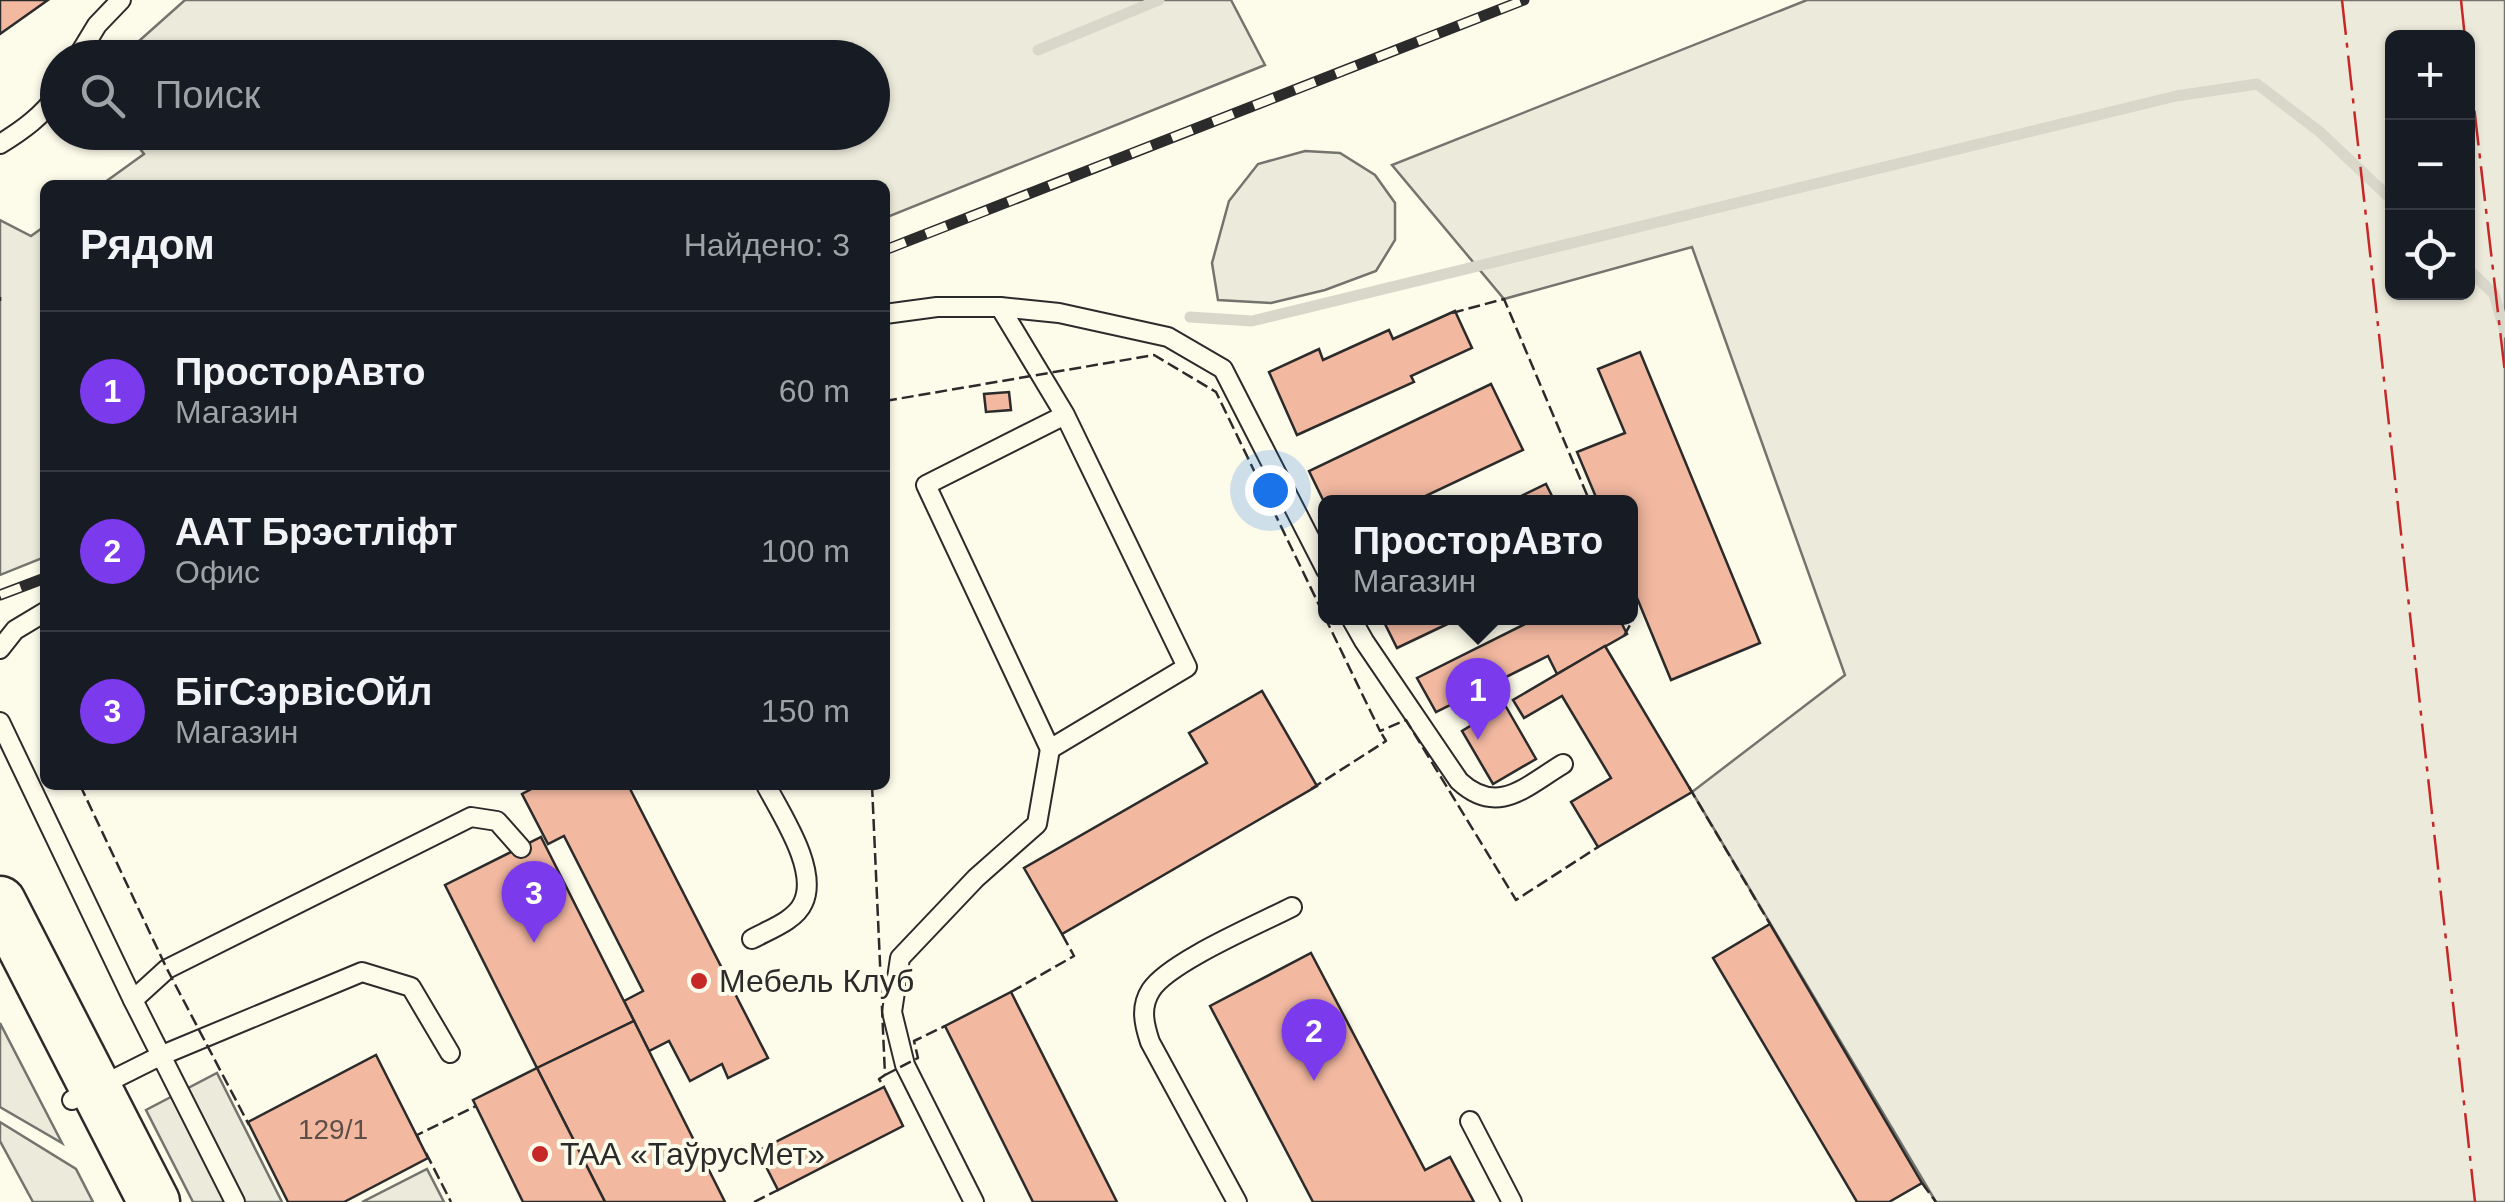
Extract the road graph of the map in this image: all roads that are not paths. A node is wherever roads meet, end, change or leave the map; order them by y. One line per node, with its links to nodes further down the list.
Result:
1 (121, 0): 2 (lane)
2 (88, 40)
3 (40, 113): 4 (lane)
4 (0, 144)
5 (1000, 307): 6 (lane); 7 (lane); 8 (lane)
6 (890, 313)
7 (1065, 415): 13 (lane); 13 (lane)
8 (1318, 554)
9 (40, 615): 11 (lane)
10 (1355, 625): 14 (lane)
11 (0, 649)
12 (0, 722): 21 (lane)
13 (1050, 750): 29 (lane)
14 (1564, 764)
15 (769, 790): 19 (lane)
16 (522, 848): 21 (lane)
17 (0, 902): 24 (main road)
18 (1292, 907): 30 (lane)
19 (752, 939)
20 (0, 961): 24 (main road)
21 (133, 1000): 23 (lane)
22 (450, 1053): 23 (lane)
23 (160, 1056): 24 (lane); 28 (lane)
24 (84, 1094): 26 (main road); 27 (main road)
25 (1470, 1122): 31 (lane)
26 (124, 1202)
27 (154, 1202)
28 (235, 1202)
29 (974, 1202)
30 (1237, 1202)
31 (1512, 1202)

